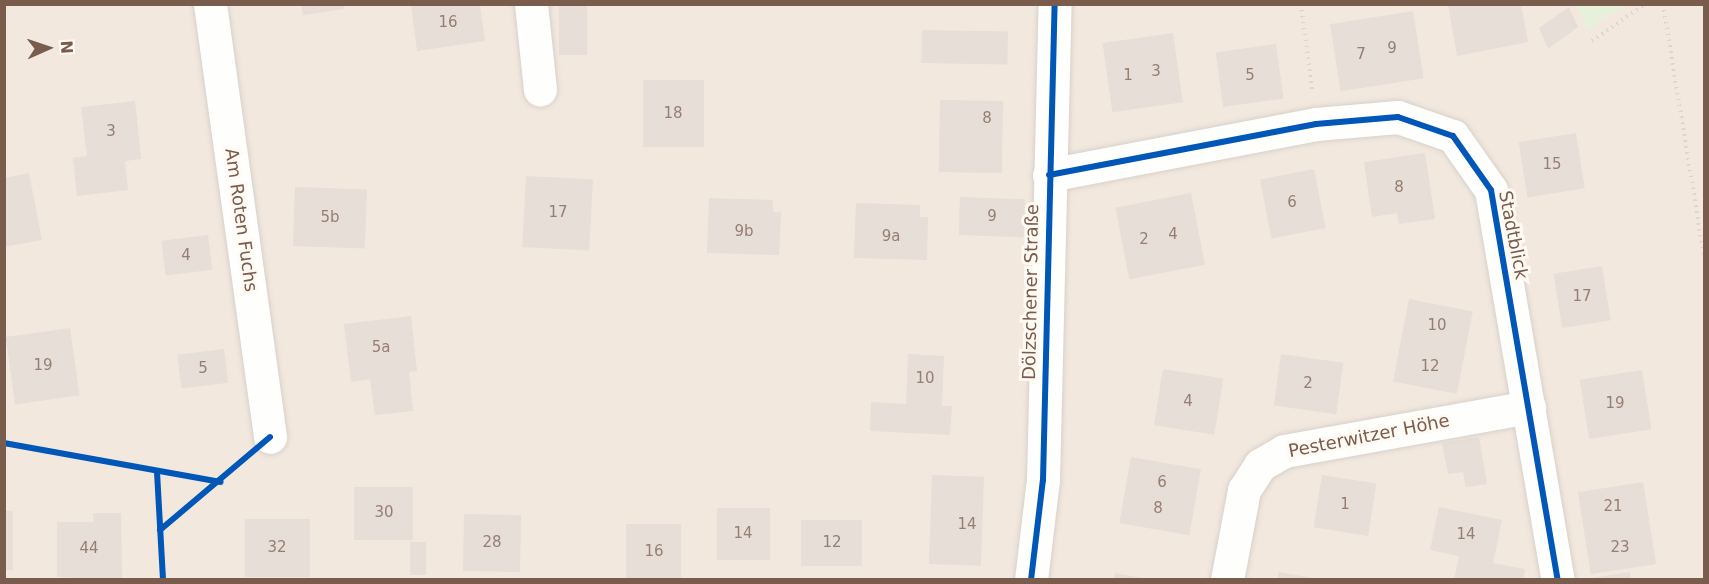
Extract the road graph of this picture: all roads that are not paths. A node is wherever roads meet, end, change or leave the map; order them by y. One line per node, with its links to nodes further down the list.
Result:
1 (210, 4): 7 (street, Am Roten Fuchs)
2 (531, 4): 4 (street)
3 (1055, 4): 5 (street, Dölzschener Straße)
4 (540, 90)
5 (1049, 175): 6 (street, Stadtblick); 8 (street, Dölzschener Straße)
6 (1529, 407): 9 (street, Pesterwitzer Höhe); 10 (street, Stadtblick)
7 (270, 437)
8 (1031, 579)
9 (1227, 579)
10 (1558, 579)

